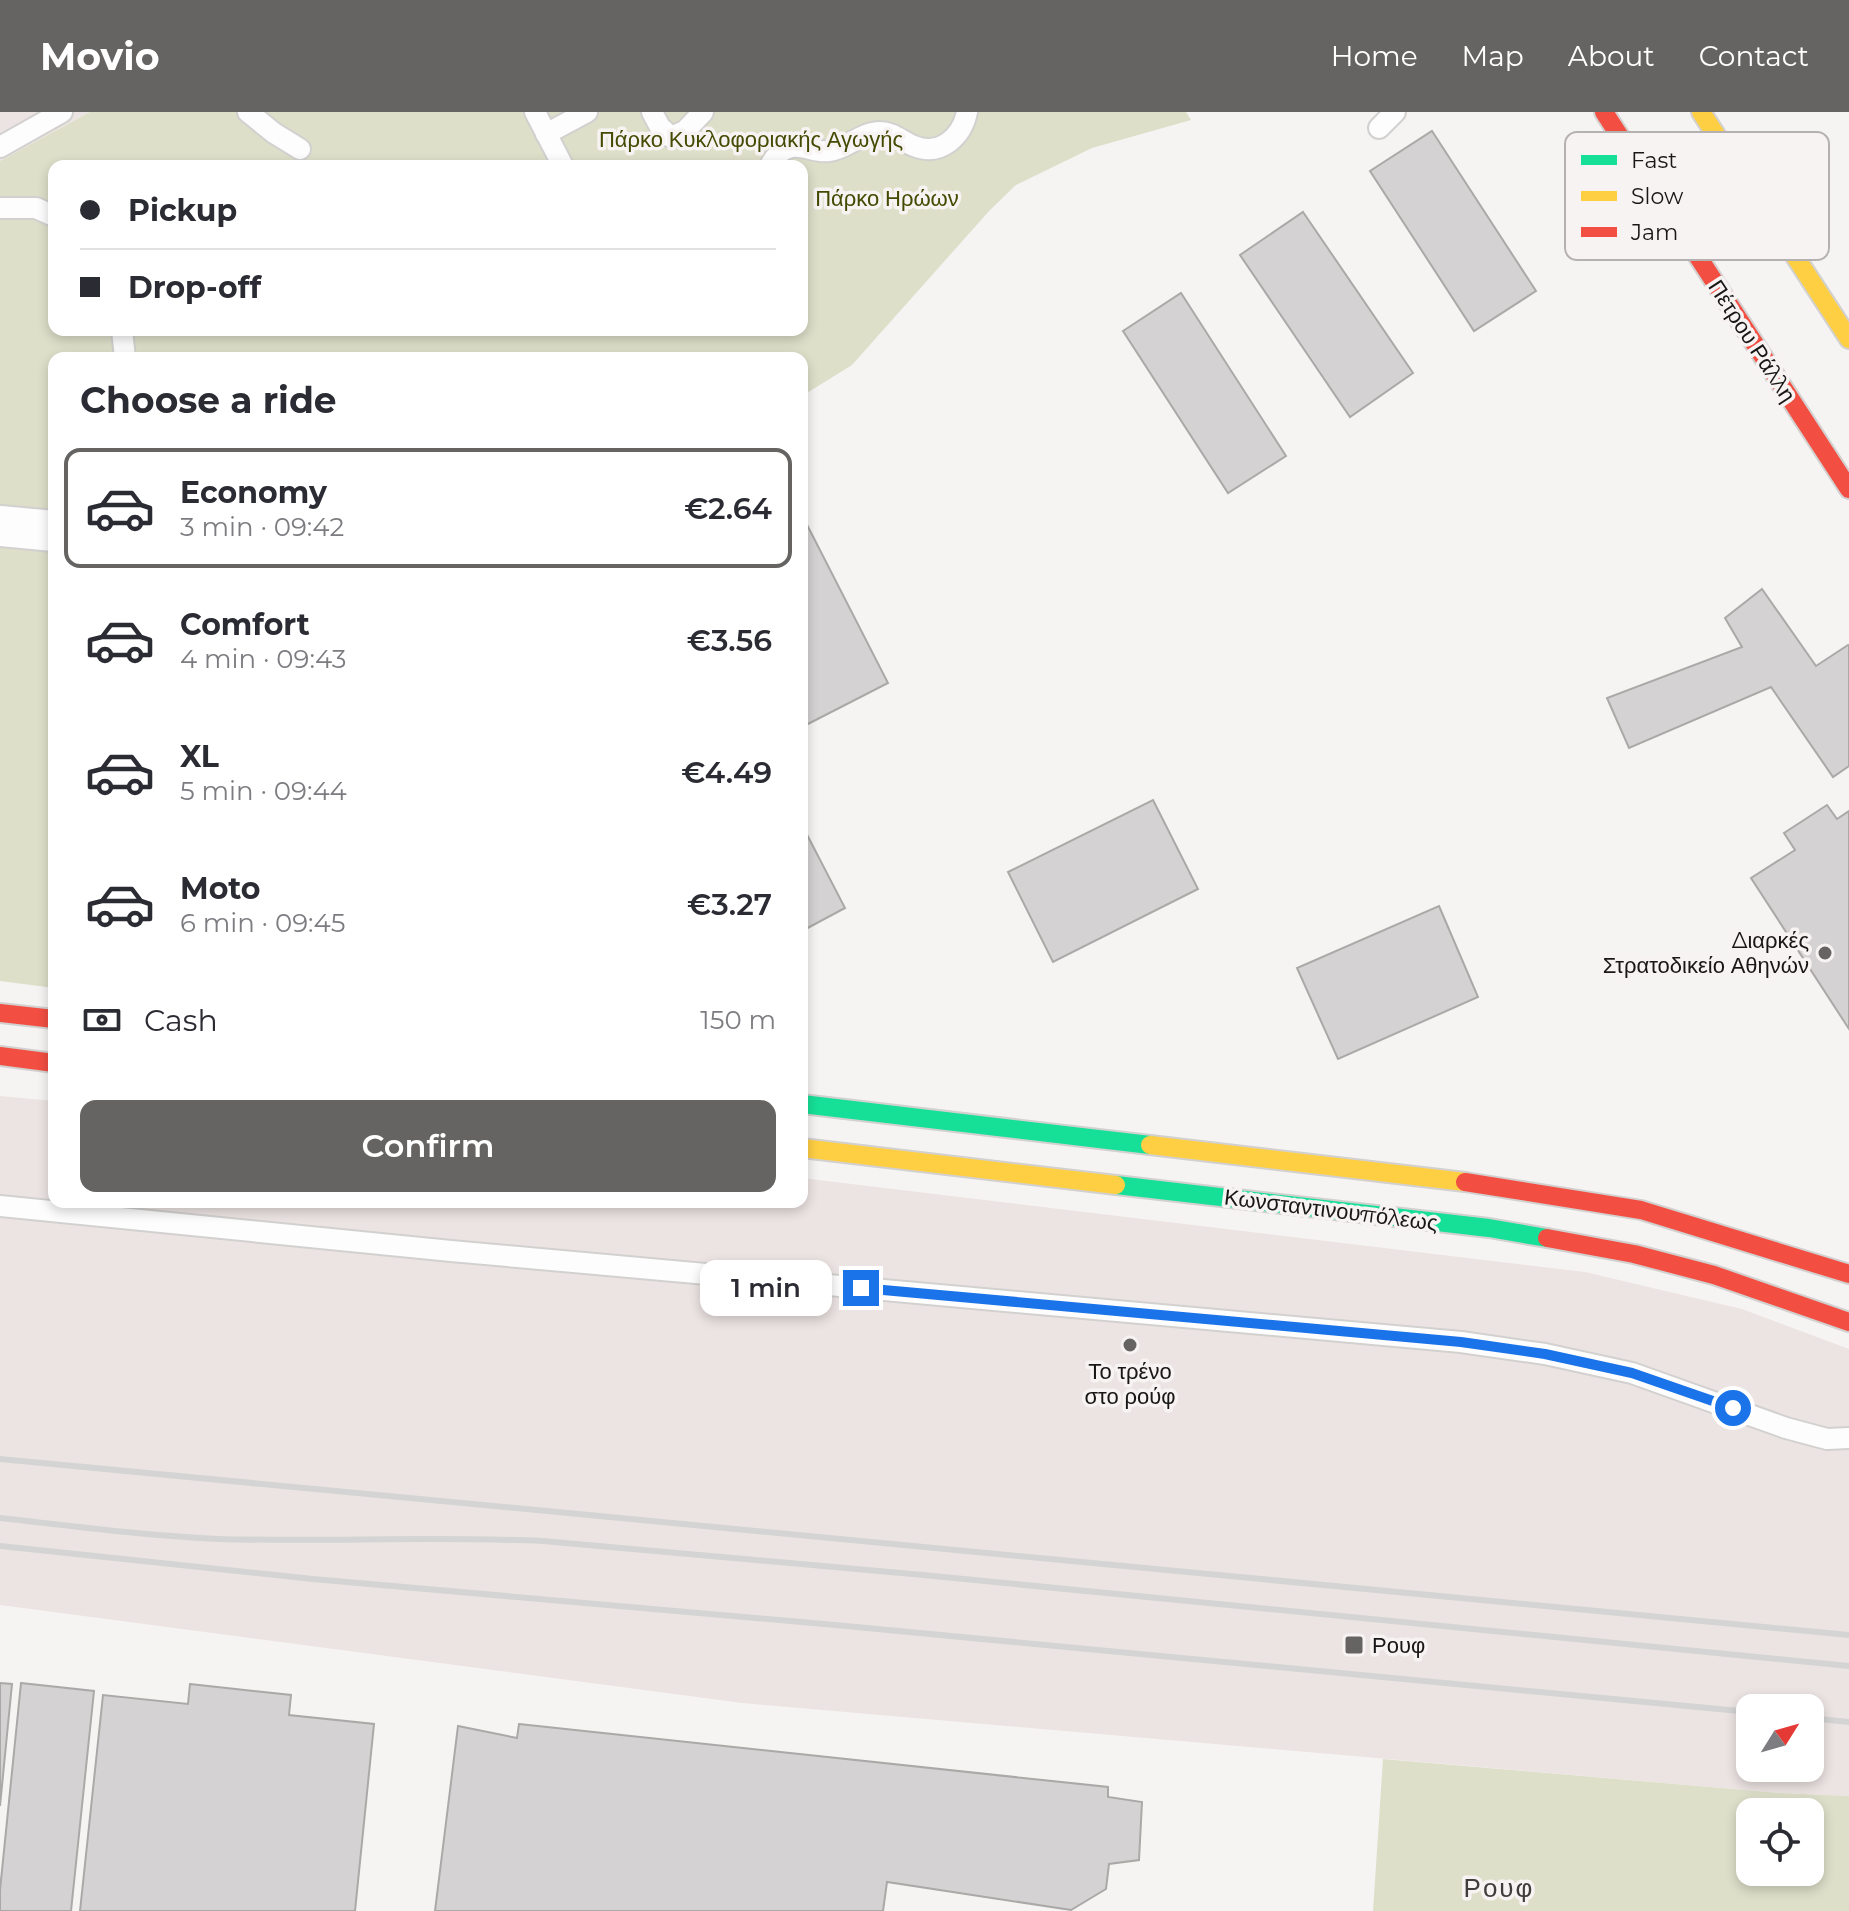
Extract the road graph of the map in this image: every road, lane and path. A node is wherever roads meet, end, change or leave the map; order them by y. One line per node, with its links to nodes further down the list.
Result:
1 (62, 112): 14 (lane)
2 (248, 112): 15 (lane)
3 (587, 112): 10 (lane)
4 (652, 112): 5 (lane)
5 (703, 112)
6 (967, 112): 17 (lane)
7 (1395, 112): 11 (lane)
8 (1604, 112): 12 (main road, Πέτρου Ράλλη)
9 (1701, 112): 13 (main road)
10 (541, 119): 16 (lane)
11 (1379, 128)
12 (1617, 132)
13 (1714, 132)
14 (0, 147)
15 (300, 149)
16 (560, 160)
17 (774, 160)
18 (0, 208): 19 (lane)
19 (48, 213)
20 (1700, 260): 23 (main road, Πέτρου Ράλλη)
21 (1797, 260): 22 (main road)
22 (1849, 339)
23 (1849, 489)
24 (0, 526): 25 (street)
25 (48, 530)
26 (0, 1013): 27 (main road)
27 (48, 1018)
28 (0, 1056): 29 (main road)
29 (48, 1062)
30 (808, 1105): 33 (main road, Κωνσταντινουπόλεως)
31 (808, 1149): 34 (main road, Κωνσταντινουπόλεως)
32 (0, 1206): 35 (lane)
33 (1849, 1274)
34 (1849, 1322)
35 (1849, 1438)

